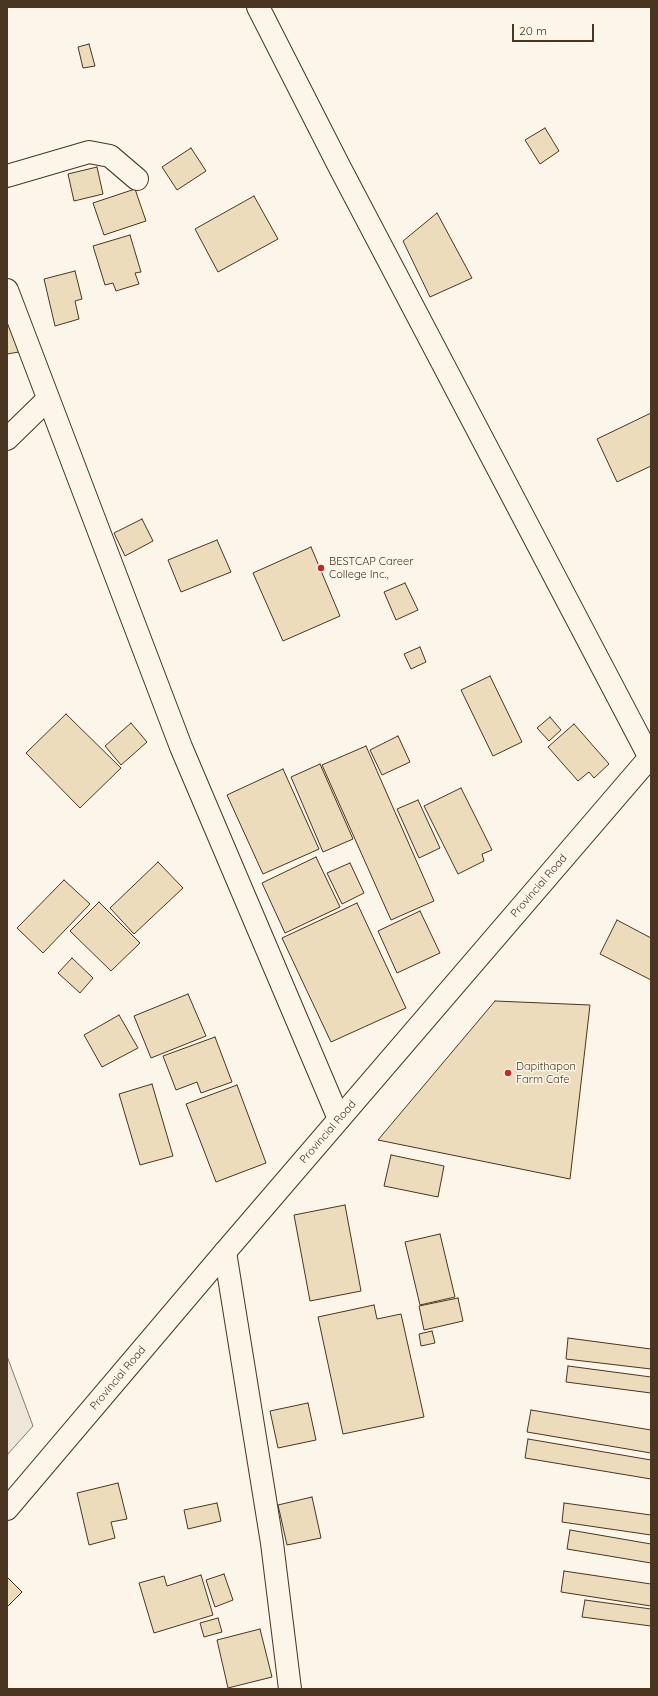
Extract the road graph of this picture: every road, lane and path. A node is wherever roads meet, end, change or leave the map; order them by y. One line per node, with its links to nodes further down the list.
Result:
1 (258, 7): 7 (street)
2 (7, 176): 3 (street)
3 (137, 179)
4 (7, 290): 5 (street)
5 (48, 399): 6 (street); 8 (street)
6 (7, 439)
7 (650, 757): 8 (street, Provincial Road)
8 (340, 1119): 9 (street, Provincial Road)
9 (225, 1252): 10 (street, Provincial Road); 11 (street)
10 (7, 1509)
11 (290, 1689)

